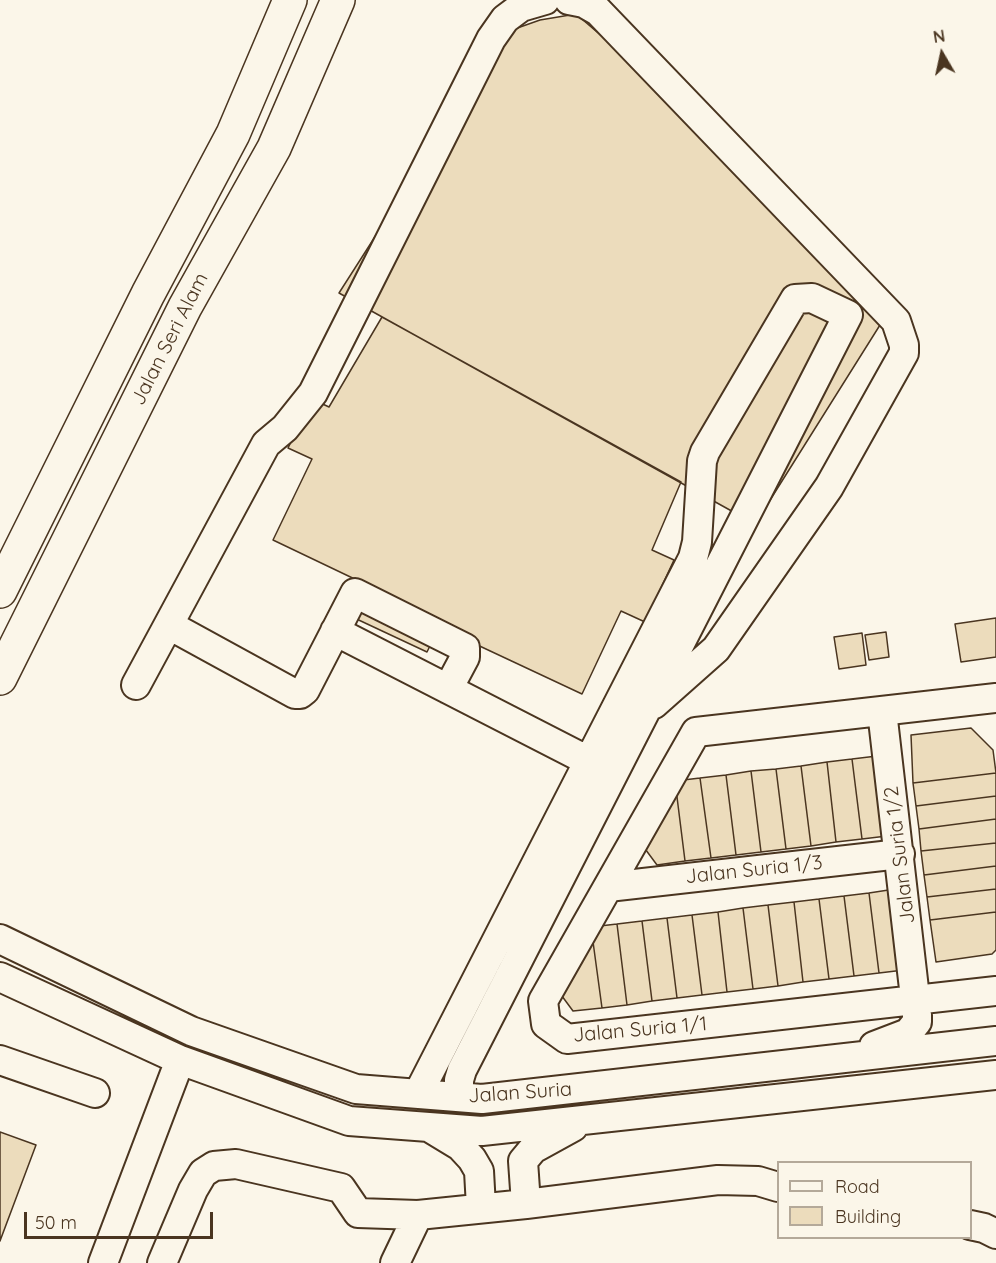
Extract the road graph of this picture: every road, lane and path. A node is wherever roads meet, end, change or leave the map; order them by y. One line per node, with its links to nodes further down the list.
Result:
1 (290, 0): 5 (main road, Jalan Seri Alam)
2 (338, 0): 8 (main road, Jalan Seri Alam)
3 (545, 0): 6 (street)
4 (569, 0): 12 (street)
5 (0, 591)
6 (169, 625): 7 (street); 9 (street)
7 (335, 631): 10 (street); 10 (street)
8 (0, 678)
9 (136, 685)
10 (448, 689): 14 (street)
11 (996, 698): 13 (street)
12 (646, 711): 14 (street); 14 (street)
13 (882, 711): 15 (street, Jalan Suria 1/2); 16 (street, Jalan Suria 1/1)
14 (601, 768): 27 (street); 28 (street)
15 (900, 854): 16 (street, Jalan Suria 1/3); 20 (street, Jalan Suria 1/2)
16 (608, 887): 20 (street, Jalan Suria 1/1)
17 (0, 939): 27 (street, Jalan Suria)
18 (0, 977): 24 (street, Jalan Suria)
19 (996, 991): 20 (street, Jalan Suria 1/1)
20 (917, 999): 22 (street, Jalan Suria 1/2)
21 (996, 1041): 22 (street, Jalan Suria)
22 (838, 1059): 28 (street, Jalan Suria)
23 (0, 1060): 26 (street)
24 (180, 1060): 30 (street, Jalan Suria); 37 (street)
25 (996, 1075): 29 (street, Jalan Suria)
26 (95, 1094)
27 (418, 1094): 28 (street, Jalan Suria)
28 (459, 1097)
29 (585, 1120): 30 (street, Jalan Suria); 32 (street)
30 (429, 1127): 33 (street)
31 (777, 1187): 32 (street)
32 (526, 1204): 33 (street)
33 (481, 1207): 34 (street)
34 (418, 1215): 38 (street); 39 (street)
35 (972, 1225): 36 (street)
36 (996, 1234)
37 (103, 1263)
38 (162, 1263)
39 (395, 1263)

